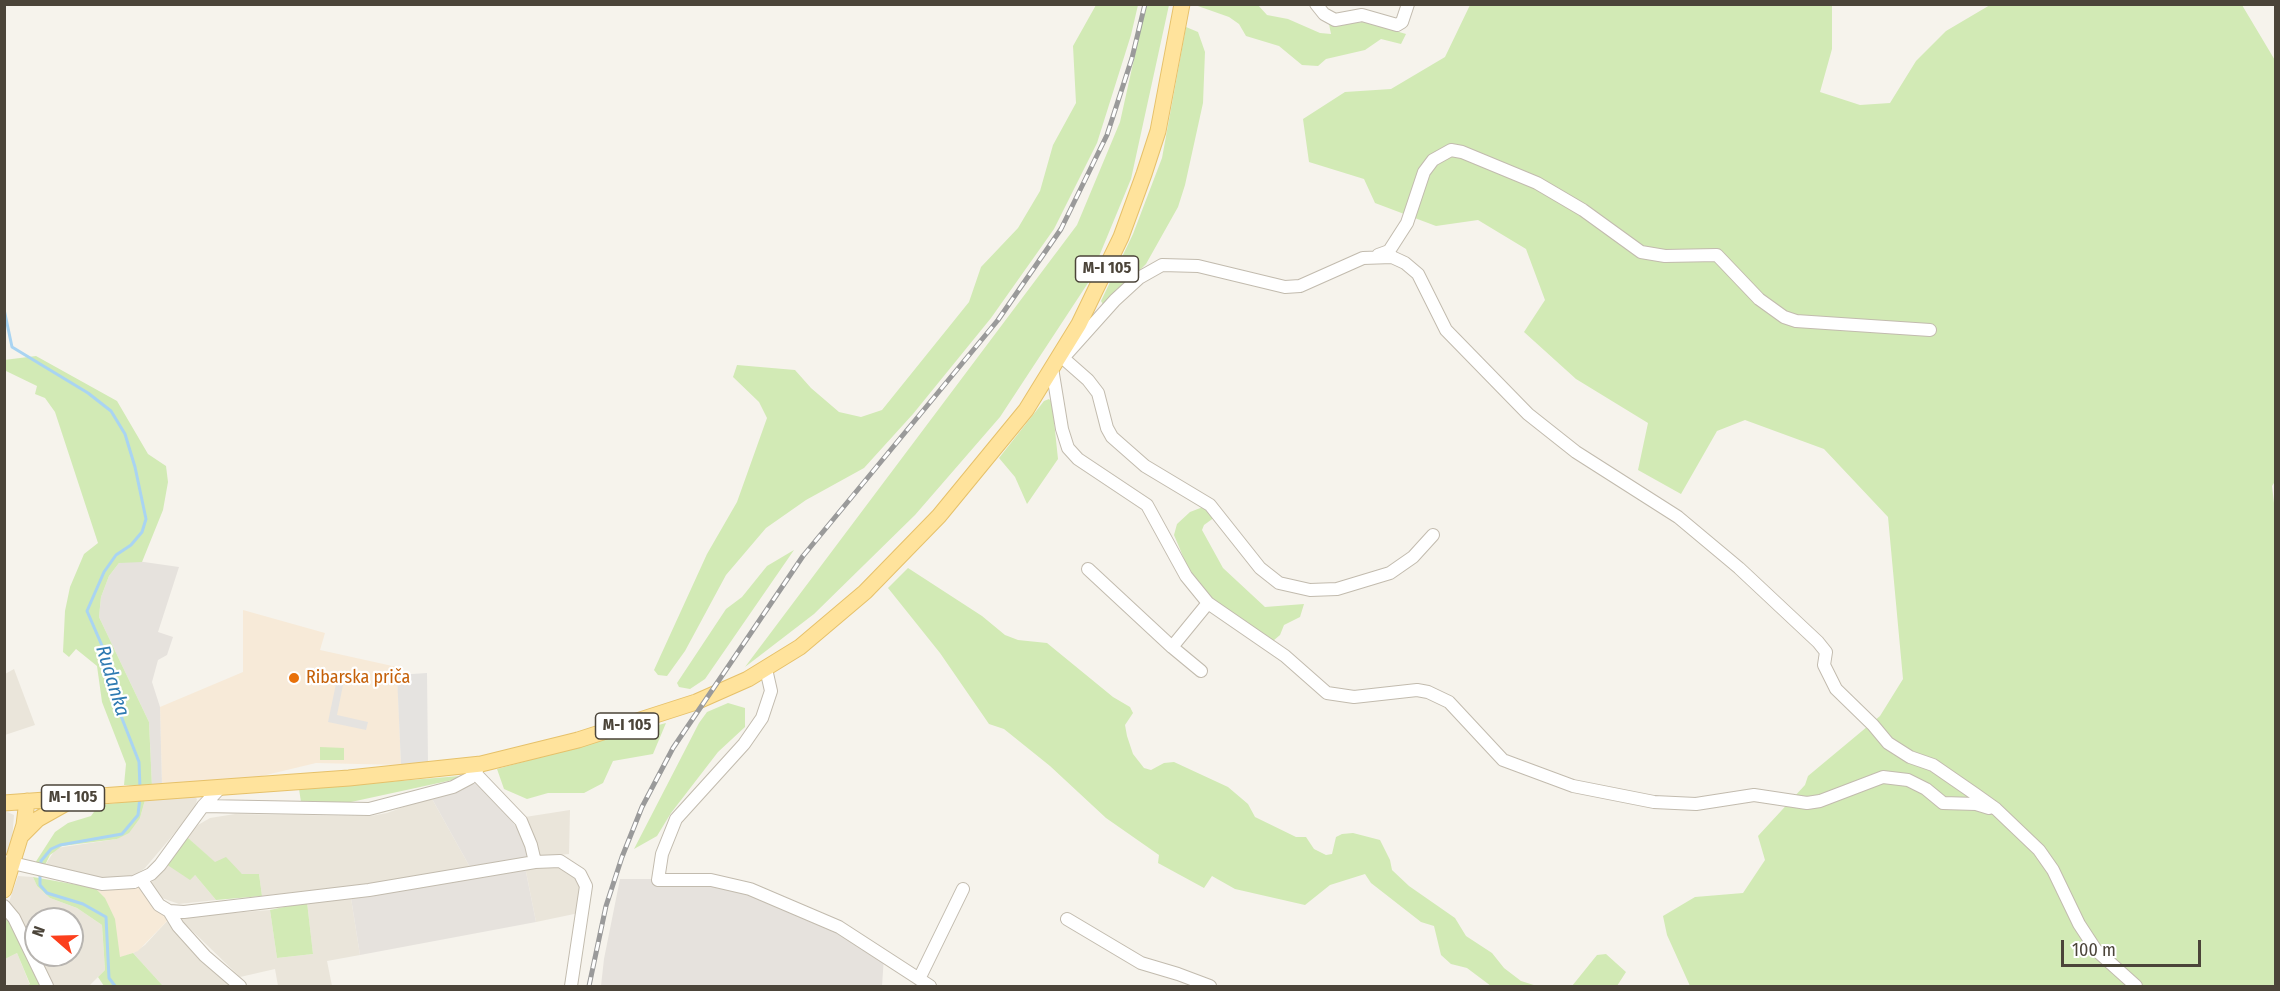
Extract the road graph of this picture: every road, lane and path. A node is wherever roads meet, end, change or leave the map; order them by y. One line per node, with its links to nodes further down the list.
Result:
1 (1182, 4): 6 (main road, M-I 105)
2 (1316, 4): 3 (street)
3 (1408, 4)
4 (1374, 256): 5 (street); 6 (street); 19 (street)
5 (1930, 330)
6 (1058, 361): 7 (street); 9 (street); 11 (main road, M-I 105)
7 (1433, 535)
8 (1088, 568): 10 (street)
9 (1208, 603): 10 (street); 19 (street)
10 (1172, 647): 12 (street)
11 (766, 669): 13 (main road, M-I 105); 29 (street)
12 (1201, 671)
13 (478, 769): 14 (main road, M-I 105); 18 (street); 22 (street)
14 (222, 786): 15 (main road, M-I 105); 18 (street)
15 (79, 797): 16 (main road, M-I 105); 20 (main road)
16 (27, 801): 17 (main road, M-I 105); 20 (main road)
17 (4, 803)
18 (203, 806): 23 (street)
19 (1996, 809): 35 (street)
20 (21, 835): 21 (main road)
21 (9, 862): 23 (street); 25 (main road)
22 (535, 862): 27 (street); 32 (street)
23 (141, 879): 27 (street)
24 (963, 889): 29 (street)
25 (4, 890)
26 (4, 906): 30 (street)
27 (169, 911): 31 (street)
28 (1067, 919): 34 (street)
29 (919, 979): 33 (street)
30 (47, 987)
31 (240, 987)
32 (571, 987)
33 (930, 987)
34 (1210, 987)
35 (2136, 987)

